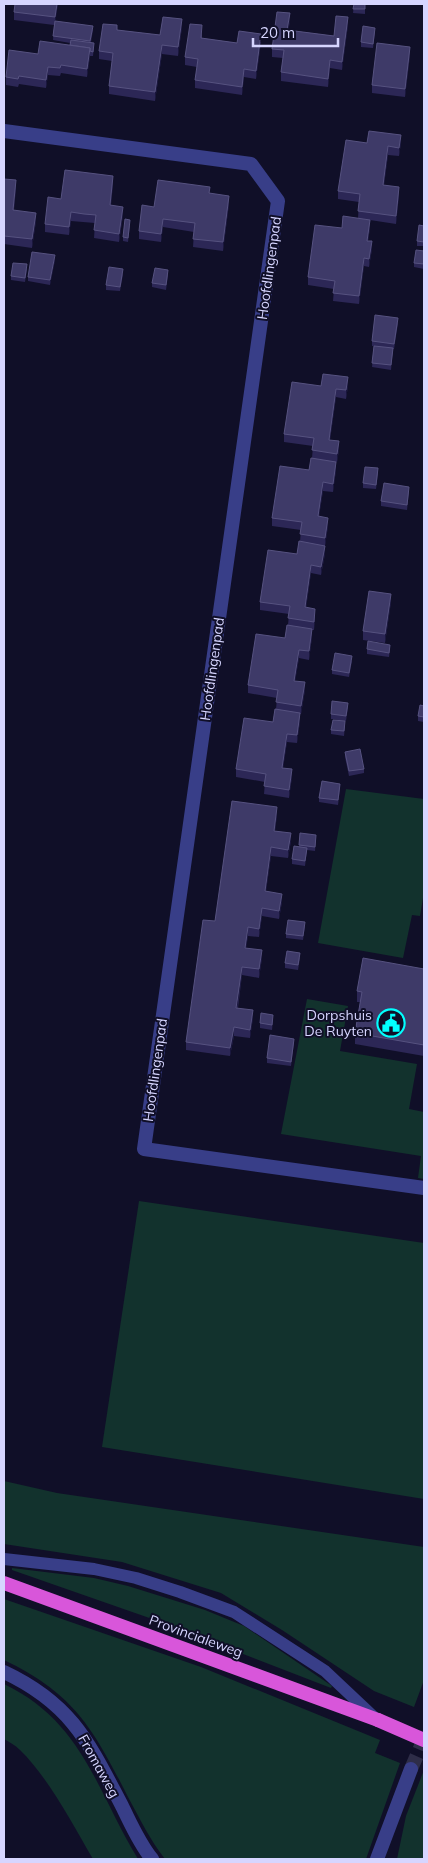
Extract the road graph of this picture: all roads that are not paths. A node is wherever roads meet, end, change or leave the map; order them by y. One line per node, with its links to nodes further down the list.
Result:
1 (4, 131): 2 (street, Hoofdlingenpad)
2 (424, 1188)
3 (4, 1559): 6 (lane)
4 (4, 1583): 6 (highway, Provincialeweg)
5 (4, 1672): 9 (street, Fromaweg)
6 (378, 1720): 7 (highway, Provincialeweg, bridge)
7 (424, 1740)
8 (412, 1769): 10 (street)
9 (152, 1859)
10 (376, 1859)

